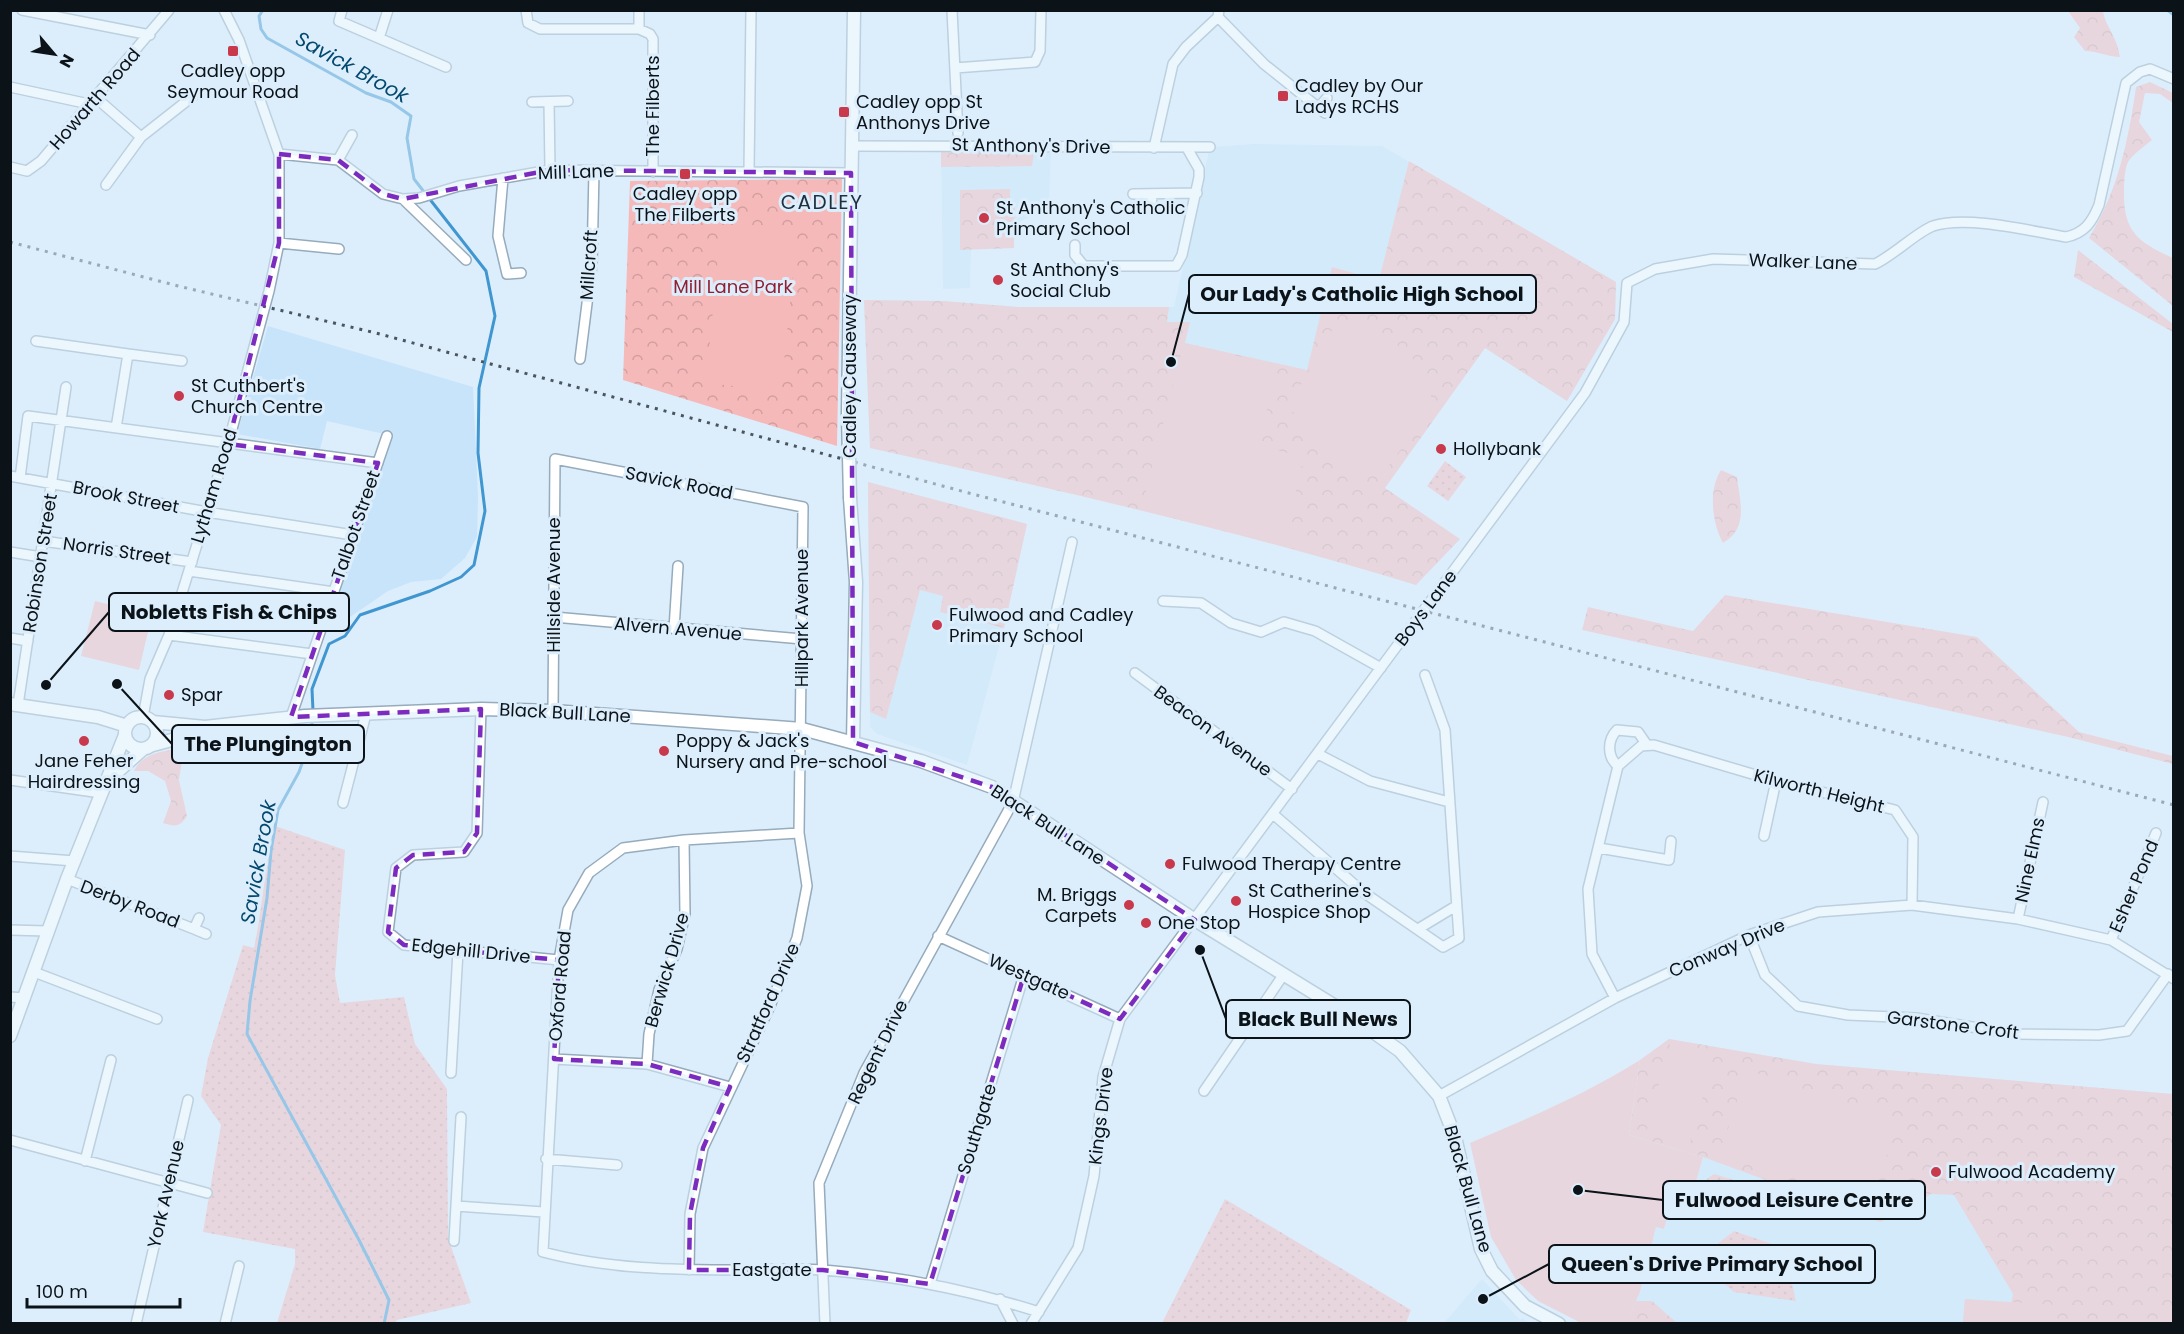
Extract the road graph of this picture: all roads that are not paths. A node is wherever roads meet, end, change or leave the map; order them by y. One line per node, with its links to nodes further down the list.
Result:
1 (22, 10): 14 (street)
2 (169, 10): 14 (street, Howarth Road)
3 (342, 10): 15 (street)
4 (388, 10): 15 (street)
5 (526, 10): 13 (street, The Filberts)
6 (639, 10): 13 (street)
7 (751, 10): 38 (street)
8 (854, 10): 29 (street, Cadley Causeway)
9 (952, 10): 17 (street)
10 (1041, 10): 17 (street)
11 (226, 11): 33 (street, Lytham Road)
12 (1218, 14): 21 (street); 31 (street)
13 (639, 30): 39 (street, The Filberts)
14 (150, 35): 22 (street, Howarth Road)
15 (379, 38): 16 (street)
16 (446, 67)
17 (955, 68): 26 (street)
18 (2174, 79): 53 (street, Walker Lane)
19 (10, 87): 22 (street)
20 (197, 93): 28 (street)
21 (1327, 98)
22 (92, 101): 28 (street); 35 (street, Howarth Road)
23 (568, 101): 25 (street)
24 (532, 102): 25 (street)
25 (549, 102): 36 (street)
26 (958, 133)
27 (352, 135): 34 (street)
28 (141, 137): 42 (street)
29 (852, 146): 31 (street, St Anthony's Drive); 40 (street, Cadley Causeway)
30 (1210, 147): 32 (street, St Anthony's Drive)
31 (1154, 148): 32 (street, St Anthony's Drive)
32 (1187, 148): 43 (street)
33 (279, 154): 34 (street); 48 (street, Lytham Road)
34 (338, 160): 46 (street, Mill Lane)
35 (10, 167)
36 (550, 170): 37 (street, Mill Lane); 41 (street, Mill Lane)
37 (594, 171): 39 (street, Mill Lane); 56 (street, Millcroft)
38 (749, 171): 39 (street, Mill Lane); 40 (street, Mill Lane)
39 (653, 172)
40 (851, 173): 97 (street, Cadley Causeway, bridge)
41 (503, 178): 46 (street, Mill Lane); 52 (street)
42 (106, 185)
43 (1197, 193): 45 (street); 49 (street)
44 (1132, 194): 45 (street)
45 (1152, 195): 47 (street)
46 (403, 199): 51 (street)
47 (1151, 209)
48 (279, 243): 50 (street); 62 (street, Lytham Road)
49 (1075, 245)
50 (339, 249)
51 (466, 260)
52 (521, 273)
53 (1627, 283): 85 (street, Boys Lane, bridge)
54 (36, 341): 55 (street)
55 (128, 354): 57 (street); 60 (street)
56 (580, 359)
57 (182, 361)
58 (66, 387): 59 (street, Robinson Street)
59 (61, 421): 60 (street); 65 (street); 66 (street, Robinson Street)
60 (116, 428): 62 (street)
61 (387, 436): 64 (street, Talbot Street)
62 (228, 444): 64 (street); 68 (street, Lytham Road)
63 (555, 459): 67 (street, Savick Road); 78 (street, Hillside Avenue)
64 (378, 463): 69 (street, Talbot Street)
65 (15, 477): 66 (street, Brook Street)
66 (52, 484): 68 (street, Brook Street); 70 (street, Robinson Street)
67 (803, 507): 82 (street, Hillpark Avenue)
68 (207, 512): 69 (street, Brook Street); 74 (street, Lytham Road)
69 (353, 535): 76 (street, Talbot Street)
70 (43, 541): 73 (street, Robinson Street); 74 (street, Norris Street)
71 (1072, 542): 107 (street, Regent Drive)
72 (10, 552): 73 (street, Norris Street)
73 (41, 557): 83 (street, Robinson Street)
74 (190, 566): 76 (street, Norris Street); 80 (street, Lytham Road)
75 (678, 566): 79 (street)
76 (334, 592): 84 (street, Talbot Street)
77 (1163, 601): 85 (street)
78 (554, 617): 79 (street, Alvern Avenue); 90 (street, Hillside Avenue)
79 (674, 629): 82 (street, Alvern Avenue)
80 (170, 635): 84 (street); 93 (street, Lytham Road)
81 (10, 638): 83 (street)
82 (802, 639): 95 (street, Hillpark Avenue)
83 (28, 640): 88 (street, Robinson Street)
84 (312, 654): 92 (street, Talbot Street)
85 (1381, 668): 100 (street, Boys Lane)
86 (1135, 673): 105 (street, Beacon Avenue)
87 (1425, 675): 108 (street)
88 (14, 705): 96 (street)
89 (481, 709): 90 (street, Black Bull Lane); 91 (street, Black Bull Lane); 134 (street, Edgehill Drive)
90 (553, 711): 95 (street, Black Bull Lane)
91 (366, 714): 92 (street, Black Bull Lane); 110 (street)
92 (291, 717): 94 (street)
93 (148, 720): 94 (street); 96 (street); 99 (street)
94 (205, 727): 99 (street)
95 (802, 729): 97 (street, Black Bull Lane); 112 (street, Stratford Drive)
96 (126, 731): 99 (street); 104 (street)
97 (853, 742): 107 (street, Black Bull Lane)
98 (1647, 745): 101 (street); 101 (street, Kilworth Height); 103 (street, Kilworth Height)
99 (147, 747): 104 (street)
100 (1318, 754): 105 (street, Boys Lane); 108 (street)
101 (1618, 766): 117 (street, Kilworth Height)
102 (10, 780): 106 (street)
103 (1776, 781): 114 (street); 121 (street, Kilworth Height)
104 (107, 782): 106 (street)
105 (1292, 789): 111 (street, Boys Lane)
106 (101, 793): 119 (street)
107 (1013, 802): 125 (street, Black Bull Lane); 132 (street, Regent Drive)
108 (1449, 802): 122 (street)
109 (2043, 802): 124 (street, Nine Elms)
110 (343, 804)
111 (1273, 814): 125 (street, Boys Lane); 127 (street)
112 (799, 832): 115 (street, Oxford Road); 150 (street, Stratford Drive)
113 (2156, 832): 133 (street, Esher Pond)
114 (1764, 836)
115 (684, 840): 135 (street, Oxford Road); 148 (street, Berwick Drive)
116 (1671, 841): 117 (street)
117 (1599, 848): 142 (street, Kilworth Height)
118 (10, 856): 119 (street)
119 (74, 861): 120 (street)
120 (67, 879): 126 (street, Derby Road); 129 (street)
121 (1912, 905): 124 (street, Conway Drive); 131 (street, Conway Drive)
122 (1456, 906): 127 (street); 127 (street)
123 (199, 918): 126 (street, Derby Road)
124 (2018, 919): 133 (street, Conway Drive)
125 (1195, 920): 137 (street, Black Bull Lane); 143 (street, Kings Drive)
126 (194, 929): 130 (street, Derby Road)
127 (1418, 929)
128 (10, 930): 129 (street)
129 (47, 931): 136 (street)
130 (206, 934)
131 (1749, 935): 139 (street, Garstone Croft); 142 (street, Conway Drive)
132 (938, 936): 138 (street, Westgate); 167 (street, Regent Drive)
133 (2112, 940): 139 (street, Conway Drive)
134 (458, 951): 135 (street, Edgehill Drive); 149 (street)
135 (559, 960): 146 (street, Oxford Road)
136 (34, 972): 141 (street); 144 (street)
137 (1284, 974): 151 (street); 152 (street, Black Bull Lane)
138 (1024, 975): 143 (street, Westgate); 168 (street, Southgate)
139 (2171, 976)
140 (10, 997): 141 (street)
141 (24, 998): 145 (street)
142 (1615, 998): 152 (street, Conway Drive)
143 (1120, 1018): 170 (street, Kings Drive)
144 (157, 1019)
145 (10, 1036)
146 (554, 1059): 148 (street); 156 (street, Oxford Road)
147 (111, 1060): 157 (street)
148 (647, 1064): 150 (street)
149 (451, 1073)
150 (730, 1087): 166 (street, Stratford Drive)
151 (1204, 1091)
152 (1439, 1096): 176 (street, Black Bull Lane)
153 (188, 1100): 159 (street, York Avenue)
154 (461, 1117): 161 (street)
155 (10, 1140): 157 (street)
156 (546, 1159): 158 (street); 162 (street, Oxford Road)
157 (85, 1161): 159 (street)
158 (617, 1165)
159 (168, 1183): 160 (street); 171 (street, York Avenue)
160 (207, 1193)
161 (456, 1206): 162 (street); 163 (street)
162 (543, 1212): 164 (street, Oxford Road)
163 (454, 1241)
164 (543, 1252): 166 (street, Eastgate)
165 (239, 1266): 172 (street)
166 (689, 1270): 167 (street, Eastgate)
167 (823, 1270): 168 (street, Eastgate); 173 (street, Regent Drive)
168 (930, 1284): 169 (street, Eastgate)
169 (1000, 1299): 170 (street, Eastgate); 174 (street)
170 (1039, 1312): 175 (street, Kings Drive)
171 (136, 1323)
172 (225, 1323)
173 (825, 1323)
174 (1013, 1323)
175 (1031, 1323)
176 (1559, 1323)

